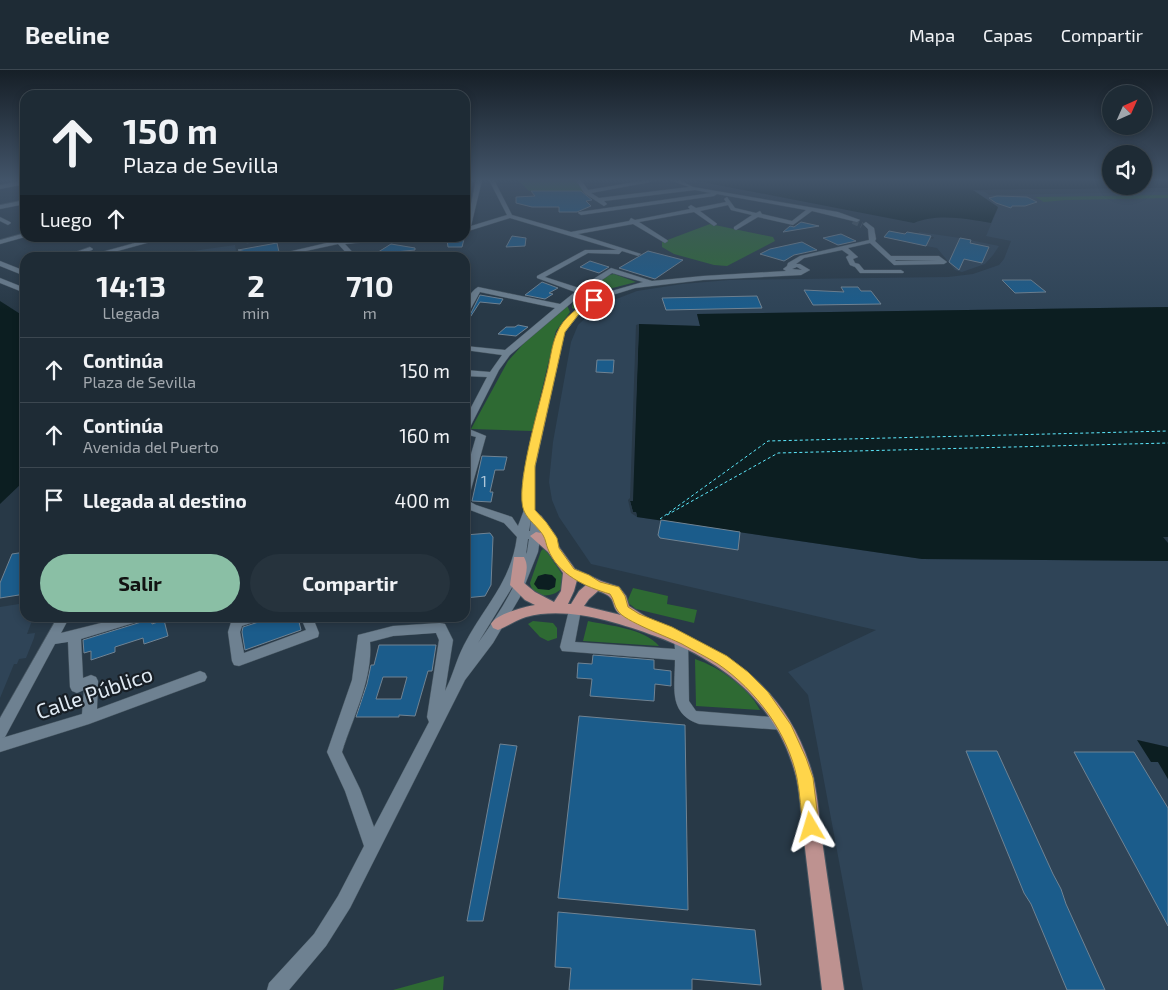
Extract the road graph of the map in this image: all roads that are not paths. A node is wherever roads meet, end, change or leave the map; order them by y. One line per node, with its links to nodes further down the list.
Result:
1 (488, 223): 10 (street)
2 (533, 223): 11 (street)
3 (597, 223): 8 (street)
4 (623, 223): 8 (street)
5 (635, 223): 13 (street)
6 (745, 223): 9 (street)
7 (864, 225): 14 (street)
8 (603, 227): 11 (street)
9 (736, 228)
10 (470, 229)
11 (570, 234): 19 (street)
12 (20, 236): 15 (street)
13 (665, 241)
14 (871, 241): 21 (street); 29 (street)
15 (0, 242)
16 (143, 242): 20 (street)
17 (328, 242): 24 (street)
18 (340, 242): 25 (street)
19 (615, 247): 26 (street); 27 (street); 27 (street)
20 (115, 248): 22 (street); 23 (street)
21 (845, 249): 28 (street); 29 (street)
22 (88, 252)
23 (101, 252)
24 (286, 252)
25 (349, 252)
26 (597, 252): 27 (street); 39 (street)
27 (640, 253)
28 (806, 257): 31 (street); 32 (street)
29 (891, 260): 29 (street)
30 (0, 263): 33 (street)
31 (790, 267): 32 (street); 34 (street); 35 (street)
32 (803, 267): 34 (street)
33 (20, 272)
34 (796, 272): 35 (street)
35 (722, 276): 37 (street)
36 (2, 280): 38 (street)
37 (653, 283): 39 (street); 42 (street)
38 (20, 289)
39 (578, 293): 41 (street); 42 (street)
40 (470, 303): 41 (street)
41 (560, 307): 43 (street)
42 (575, 313): 44 (street)
43 (546, 318): 44 (street); 46 (street)
44 (566, 323): 53 (street)
45 (470, 349): 46 (street)
46 (507, 353): 48 (street)
47 (470, 373): 48 (street)
48 (492, 375): 49 (street)
49 (470, 419)
50 (470, 431): 51 (street)
51 (470, 475)
52 (470, 507): 54 (street)
53 (533, 515): 54 (street); 55 (main road)
54 (530, 535): 55 (main road); 56 (street); 59 (street)
55 (553, 549): 57 (main road)
56 (519, 560): 59 (main road); 73 (street)
57 (570, 572): 58 (main road); 61 (main road)
58 (596, 586): 60 (main road); 62 (main road)
59 (520, 589): 61 (main road); 68 (street)
60 (620, 602): 63 (main road); 70 (main road)
61 (555, 608): 62 (main road); 68 (main road)
62 (575, 610): 63 (main road); 72 (street)
63 (598, 615): 70 (main road)
64 (61, 622): 71 (street)
65 (122, 622): 69 (street)
66 (240, 622): 67 (street)
67 (309, 622)
68 (498, 624): 73 (street)
69 (74, 636): 71 (street); 75 (street)
70 (679, 638): 72 (street); 76 (main road)
71 (51, 640): 78 (street)
72 (681, 655): 76 (street)
73 (460, 676): 77 (street)
74 (200, 677): 75 (street, Calle Público)
75 (89, 718): 79 (street, Calle Público)
76 (783, 724): 82 (main road)
77 (433, 726): 80 (street); 80 (street)
78 (1, 729)
79 (0, 745)
80 (373, 847): 81 (street)
81 (276, 990)
82 (833, 990)

